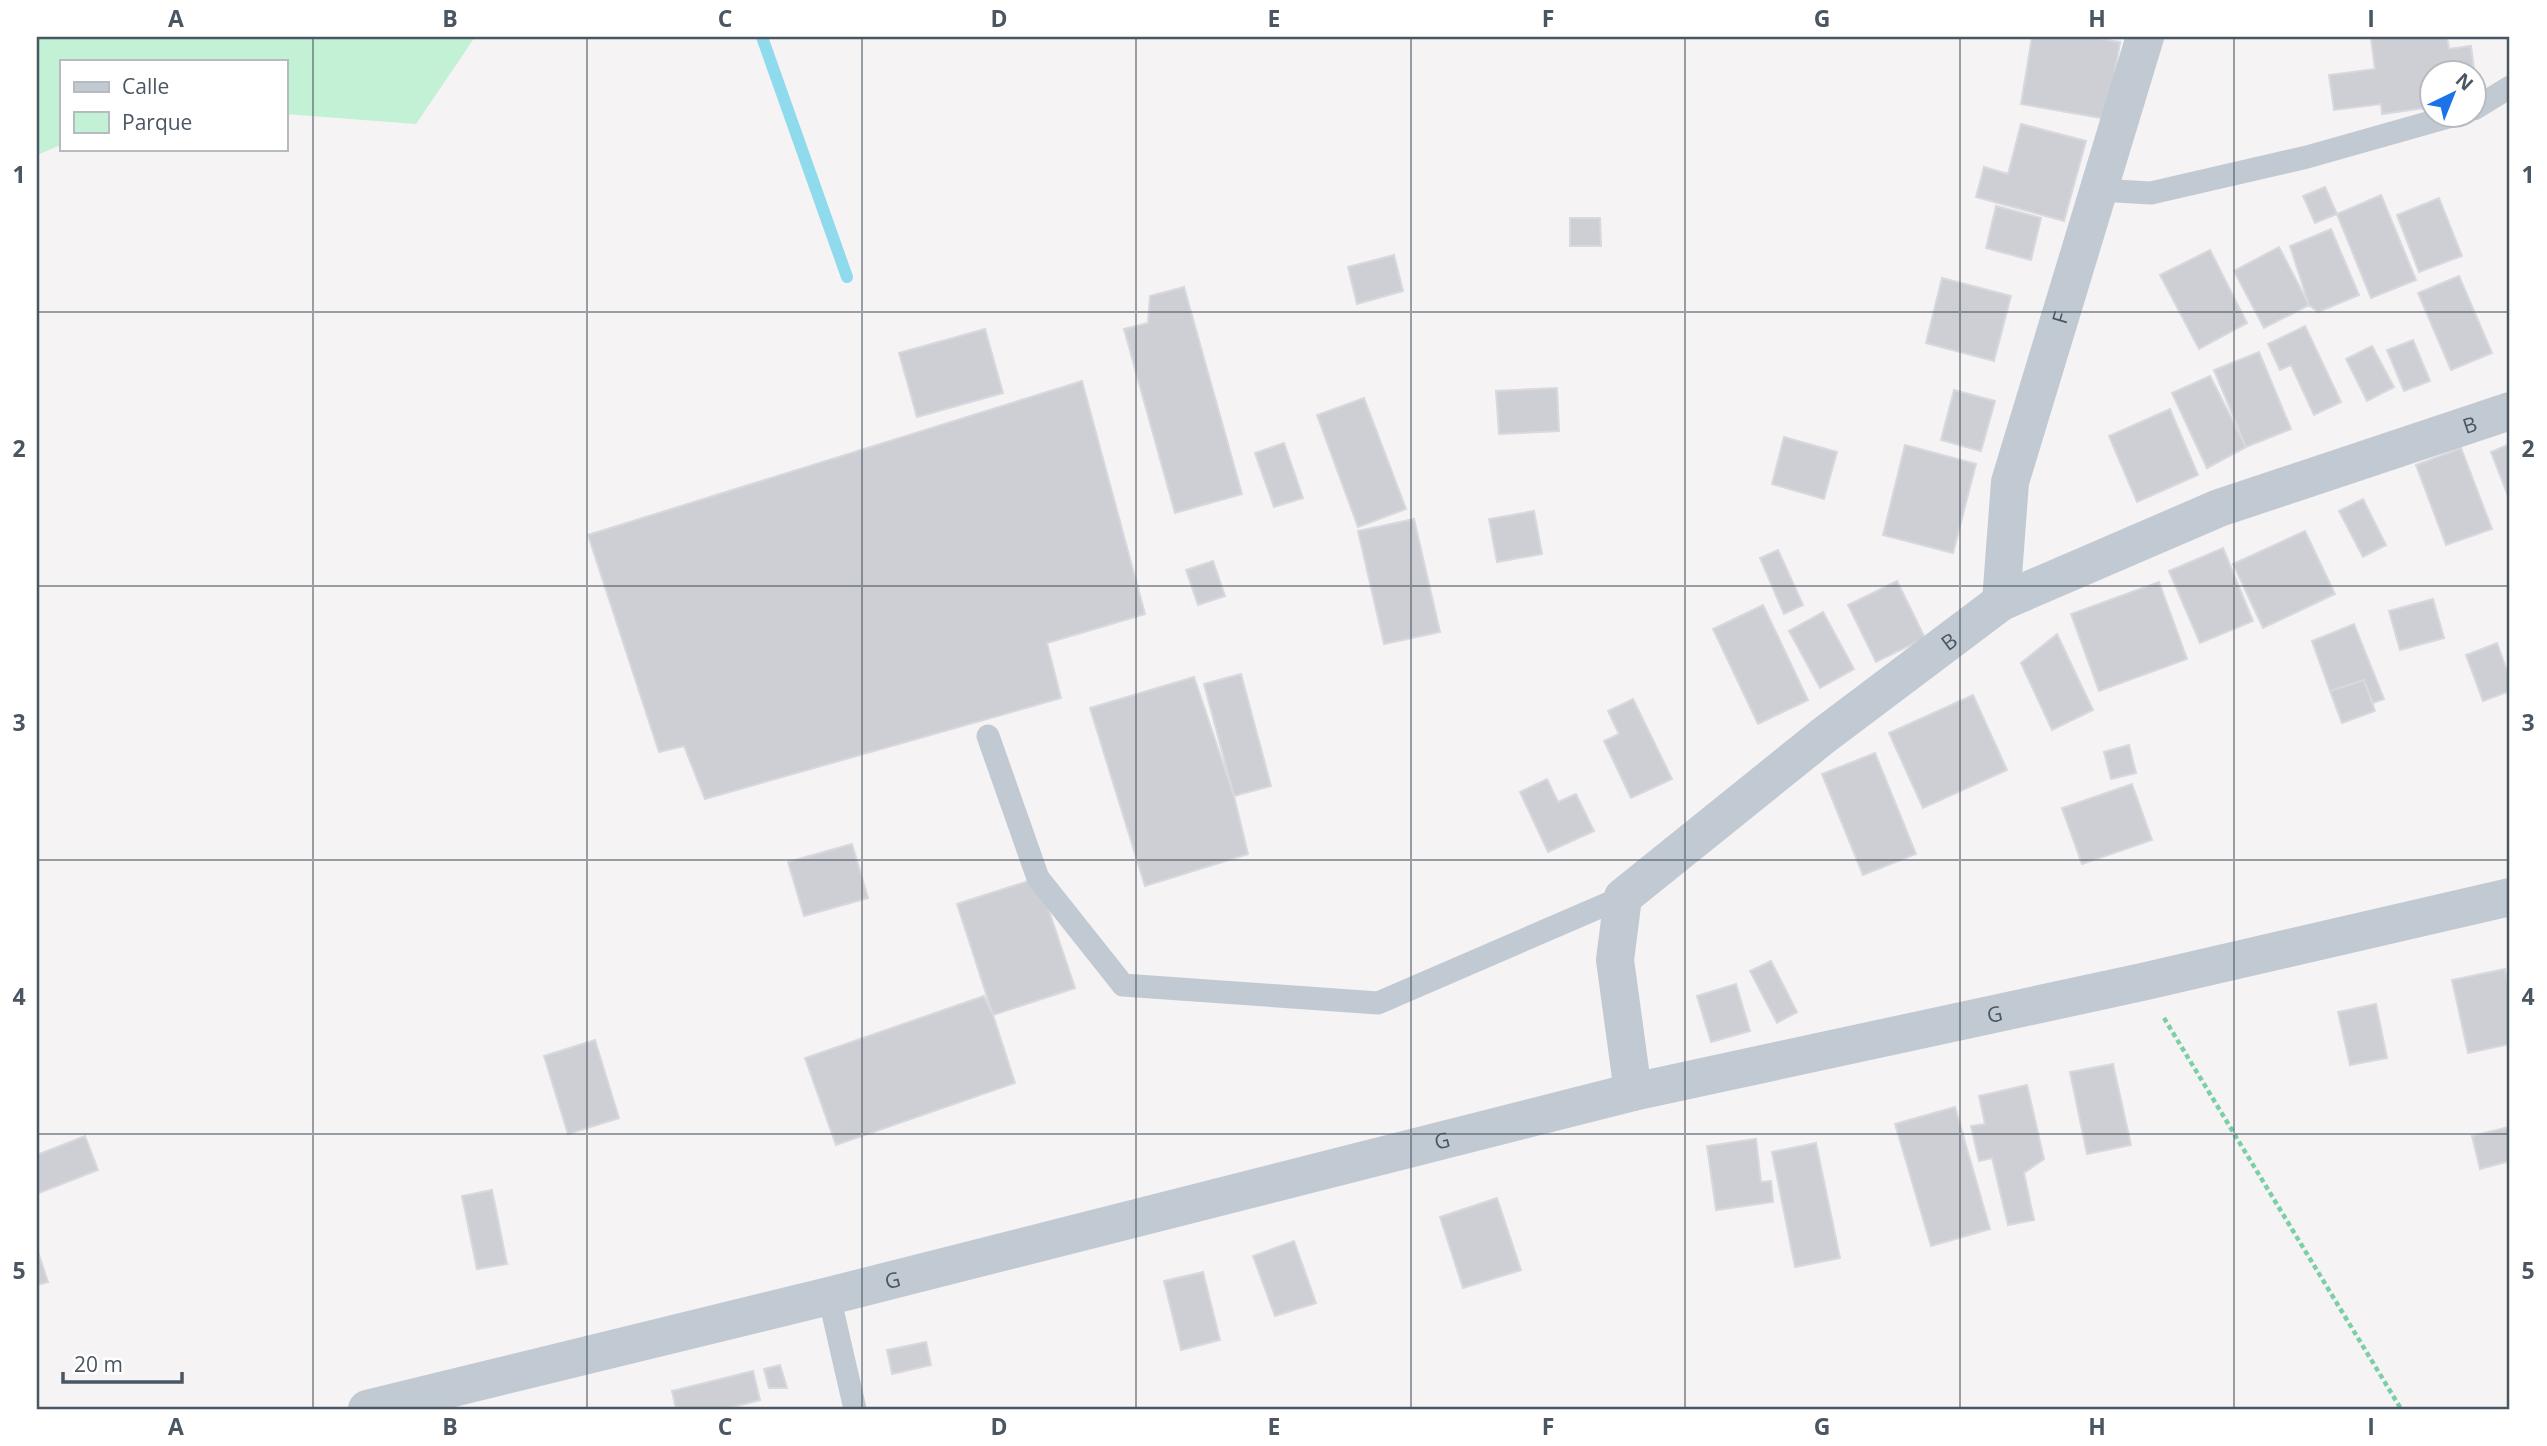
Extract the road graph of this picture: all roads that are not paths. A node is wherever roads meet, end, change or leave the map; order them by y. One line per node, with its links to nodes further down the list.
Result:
1 (2144, 37): 5 (street, F)
2 (2510, 87): 3 (lane)
3 (2488, 100)
4 (2418, 126): 5 (lane)
5 (2098, 190): 7 (street, F)
6 (2510, 411): 7 (street, B)
7 (2001, 602): 9 (street, B)
8 (988, 736): 9 (lane)
9 (1623, 897): 11 (street)
10 (2510, 897): 11 (street, G)
11 (1633, 1091): 12 (street, G)
12 (828, 1296): 13 (street, G); 14 (lane)
13 (372, 1408)
14 (855, 1409)

